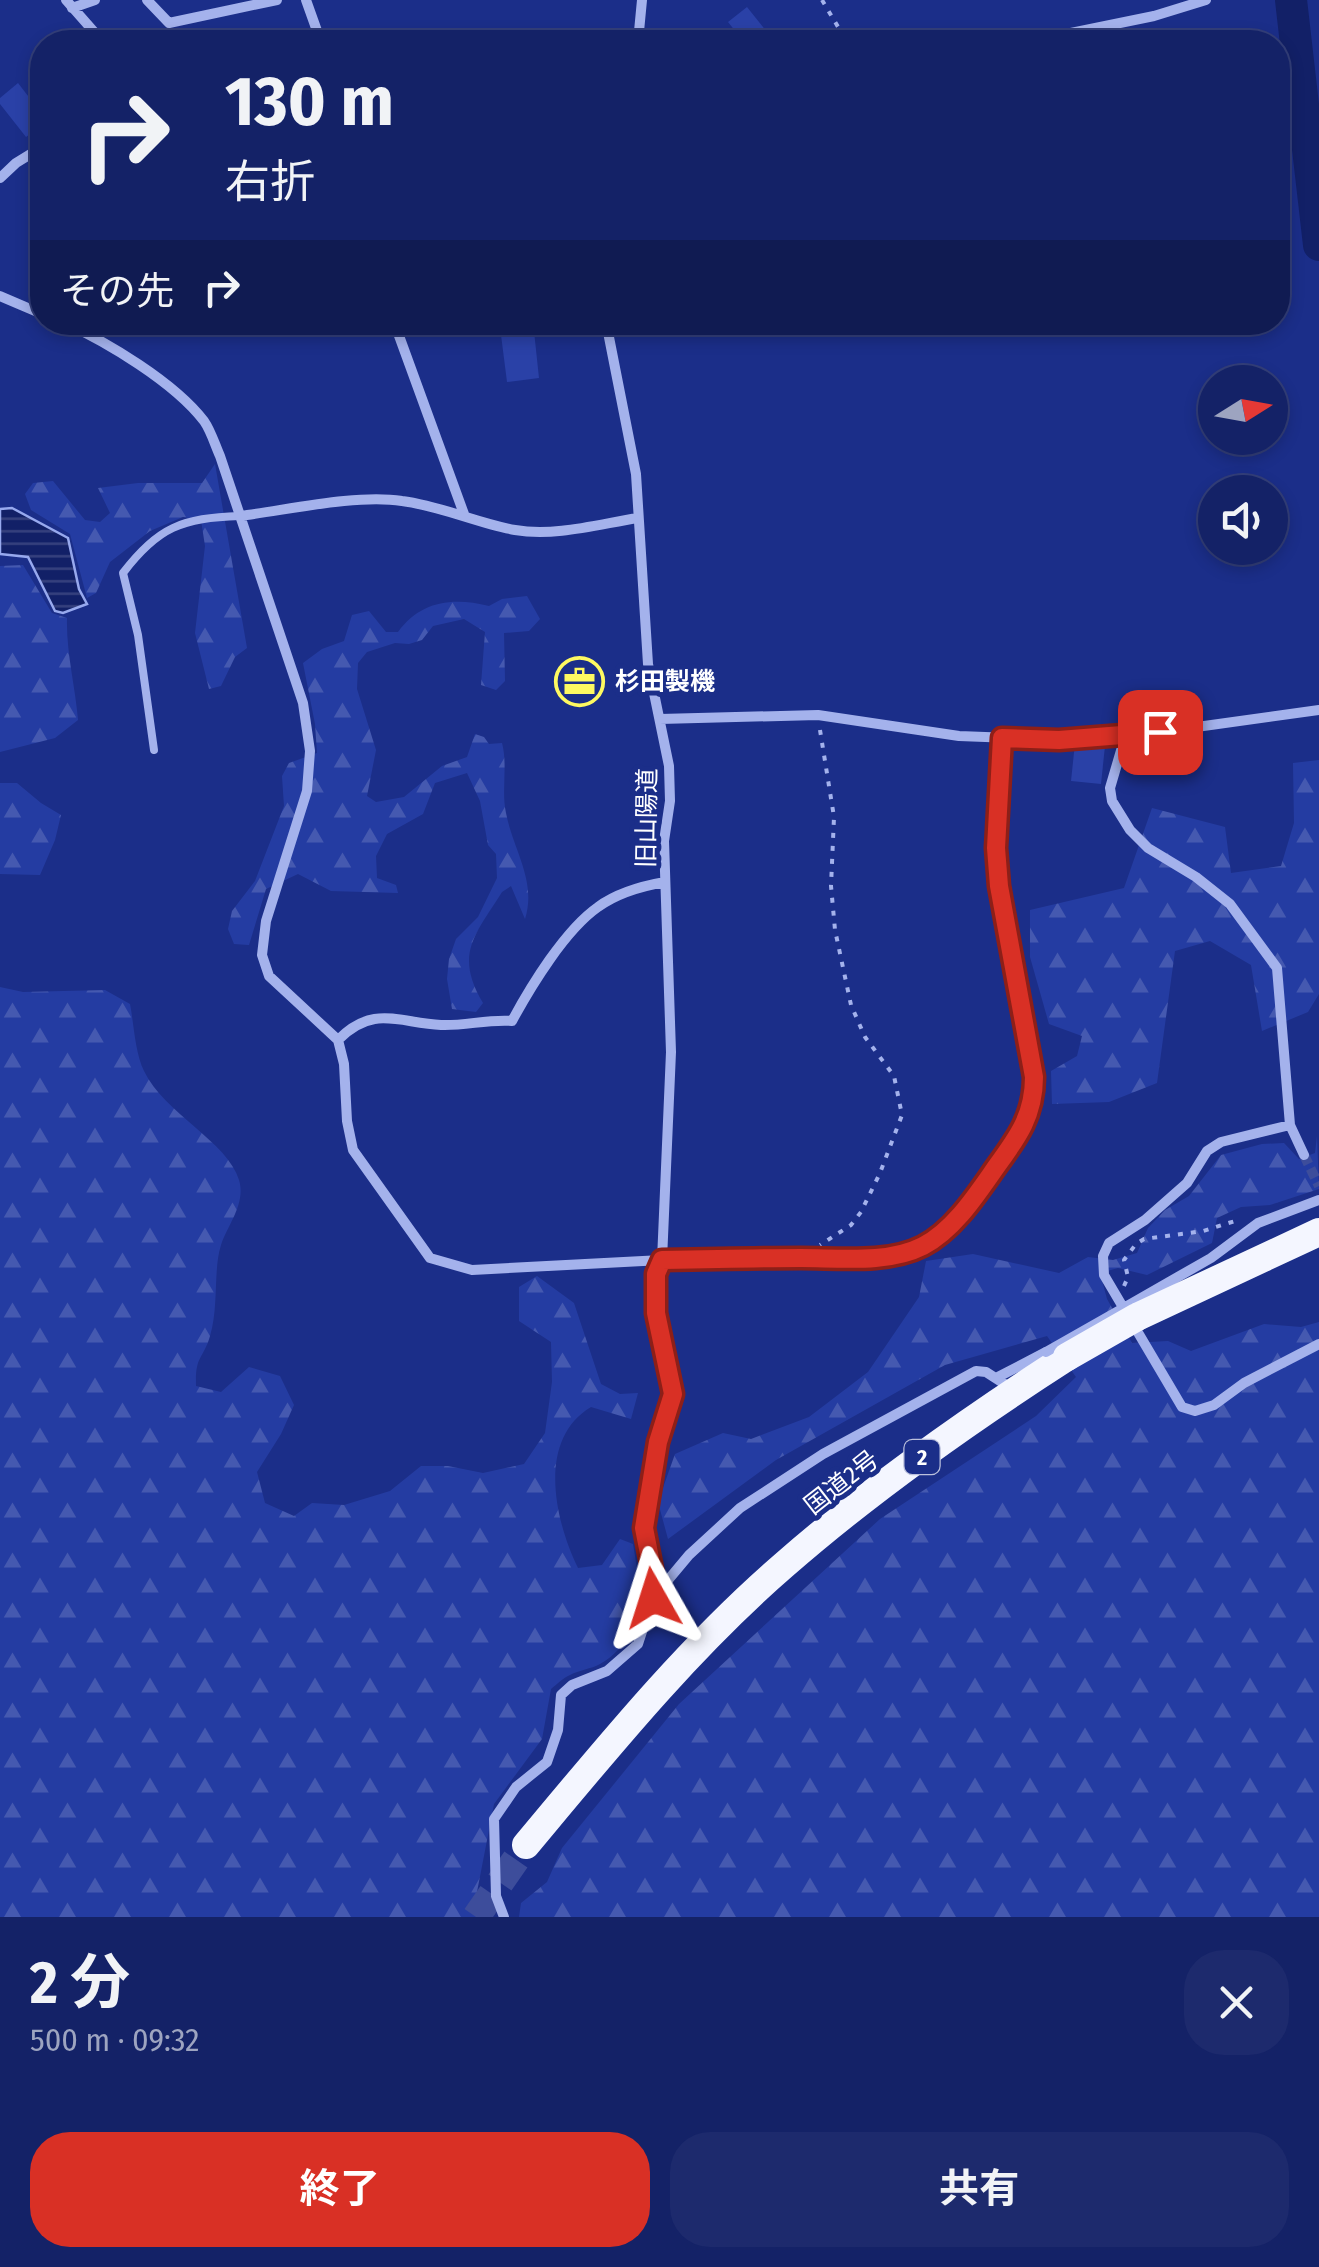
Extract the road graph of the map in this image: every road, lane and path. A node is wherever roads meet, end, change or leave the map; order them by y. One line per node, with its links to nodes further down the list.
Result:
1 (95, 0): 9 (street)
2 (147, 0): 10 (street)
3 (209, 0): 10 (street)
4 (277, 0): 10 (street)
5 (306, 0): 12 (street)
6 (642, 0): 13 (street)
7 (822, 0): 14 (path)
8 (1206, 0): 15 (street)
9 (69, 4): 11 (street)
10 (214, 12)
11 (93, 30)
12 (317, 30)
13 (639, 30)
14 (840, 30)
15 (1086, 30)
16 (30, 154): 17 (street)
17 (0, 178)
18 (0, 296): 19 (street)
19 (30, 309)
20 (92, 335): 24 (street)
21 (399, 335): 23 (street)
22 (609, 335): 25 (street, 旧山陽道)
23 (464, 514): 24 (street); 25 (street)
24 (240, 516): 31 (lane); 33 (street)
25 (638, 518): 28 (street, 旧山陽道)
26 (1319, 710): 29 (street)
27 (818, 715): 28 (street); 30 (street); 39 (path)
28 (660, 719): 32 (street, 旧山陽道)
29 (1125, 736): 30 (street); 34 (street)
30 (1002, 738): 39 (street)
31 (154, 750)
32 (665, 882): 33 (street); 40 (street, 旧山陽道)
33 (338, 1040): 40 (street)
34 (1290, 1125): 35 (street); 41 (street)
35 (1304, 1154)
36 (1319, 1200): 37 (street)
37 (1258, 1223): 41 (street); 41 (path)
38 (1319, 1232): 41 (highway, 国道2号 / 2)
39 (808, 1258): 40 (street)
40 (662, 1260): 44 (street, 旧山陽道)
41 (1127, 1307): 42 (street); 43 (highway, 国道2号 / 2, bridge)
42 (1319, 1344)
43 (1006, 1384): 44 (street); 45 (highway, 国道2号 / 2)
44 (653, 1598): 46 (street)
45 (526, 1845)
46 (504, 1917)

